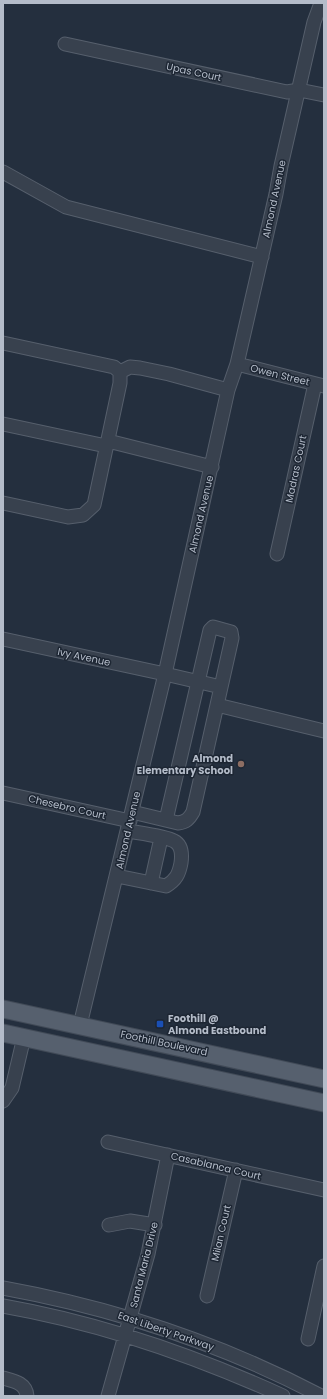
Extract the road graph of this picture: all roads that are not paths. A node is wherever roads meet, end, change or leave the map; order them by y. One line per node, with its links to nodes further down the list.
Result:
1 (321, 3): 3 (street, Almond Avenue)
2 (65, 44): 3 (street, Upas Court)
3 (299, 90): 4 (street, Upas Court); 6 (street, Almond Avenue)
4 (324, 96)
5 (3, 172): 6 (street)
6 (262, 257): 8 (street, Almond Avenue)
7 (3, 343): 9 (street)
8 (237, 364): 10 (street, Owen Street); 11 (street, Almond Avenue)
9 (120, 372): 11 (street); 13 (street)
10 (319, 385): 16 (street, Madras Court)
11 (228, 390): 14 (street, Almond Avenue)
12 (3, 424): 13 (street)
13 (107, 444): 14 (street); 15 (street)
14 (212, 467): 18 (street, Almond Avenue)
15 (3, 502)
16 (277, 554)
17 (3, 640): 18 (street, Ivy Avenue)
18 (165, 674): 19 (street, Ivy Avenue); 25 (street, Almond Avenue)
19 (198, 682): 20 (street, Ivy Avenue); 20 (street); 24 (street)
20 (221, 688): 21 (street)
21 (217, 705): 22 (street); 24 (street)
22 (324, 731)
23 (3, 792): 25 (street, Chesebro Court)
24 (166, 820): 25 (street)
25 (130, 821): 26 (street); 27 (street, Almond Avenue)
26 (162, 838): 28 (street); 28 (street)
27 (117, 876): 28 (street); 30 (street, Almond Avenue)
28 (151, 883)
29 (3, 1008): 30 (main road, Foothill Boulevard)
30 (80, 1025): 33 (main road, Foothill Boulevard)
31 (3, 1033): 32 (main road)
32 (24, 1038): 34 (street); 35 (main road)
33 (324, 1079)
34 (3, 1101)
35 (324, 1103)
36 (108, 1142): 37 (street, Casablanca Court)
37 (168, 1155): 38 (street, Casablanca Court); 41 (street, Santa Maria Drive)
38 (236, 1170): 39 (street, Casablanca Court); 44 (street, Milan Court)
39 (324, 1190)
40 (109, 1225): 41 (street)
41 (155, 1225): 46 (street, Santa Maria Drive)
42 (324, 1266): 48 (street)
43 (3, 1288): 46 (street, East Liberty Parkway)
44 (207, 1296)
45 (3, 1306): 47 (street, East Liberty Parkway)
46 (130, 1318): 47 (street, Santa Maria Drive); 53 (street, East Liberty Parkway)
47 (126, 1335): 51 (street, Santa Maria Drive); 52 (street, East Liberty Parkway)
48 (308, 1339)
49 (3, 1378): 50 (street)
50 (26, 1392)
51 (108, 1396)
52 (282, 1396)
53 (321, 1396)

